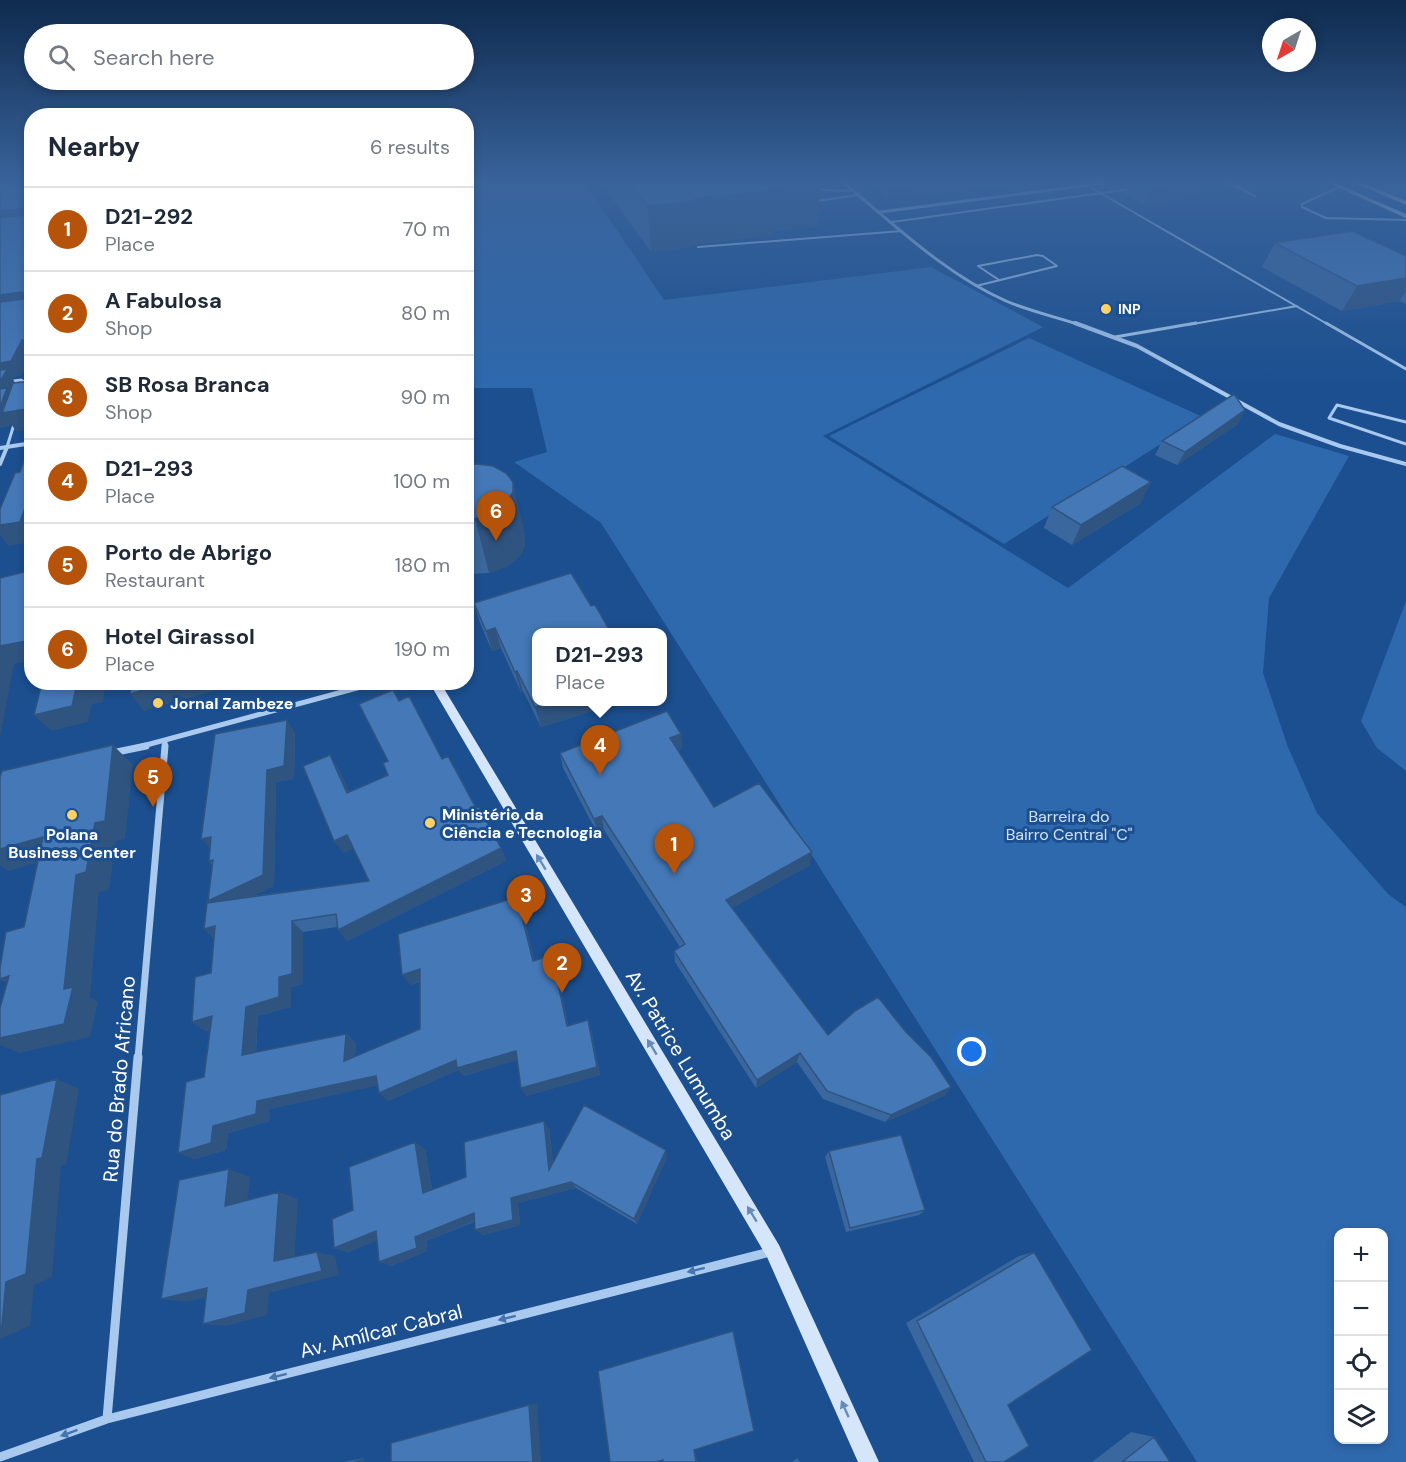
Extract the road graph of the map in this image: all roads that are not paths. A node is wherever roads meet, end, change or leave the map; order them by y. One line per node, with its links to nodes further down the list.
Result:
1 (926, 251): 4 (street)
2 (1202, 251): 5 (lane)
3 (999, 280): 3 (lane); 4 (lane)
4 (976, 286): 6 (street)
5 (1297, 306): 6 (lane); 7 (lane)
6 (1115, 337): 17 (street)
7 (1406, 369)
8 (24, 381): 9 (lane)
9 (0, 383)
10 (16, 420): 14 (lane)
11 (1406, 422): 13 (lane)
12 (24, 444): 14 (street)
13 (1406, 444)
14 (6, 447): 15 (street); 16 (street)
15 (0, 448)
16 (0, 464)
17 (1406, 464)
18 (350, 690): 20 (street)
19 (439, 690): 22 (main road, Av. Patrice Lumumba, one-way to 19)
20 (165, 741): 21 (street); 23 (street, Rua do Brado Africano)
21 (99, 755)
22 (773, 1251): 23 (street, Av. Amílcar Cabral, one-way to 23); 25 (main road, Av. Patrice Lumumba, one-way to 22)
23 (107, 1419): 24 (street, Av. Amílcar Cabral, one-way to 24)
24 (0, 1458)
25 (869, 1462)

